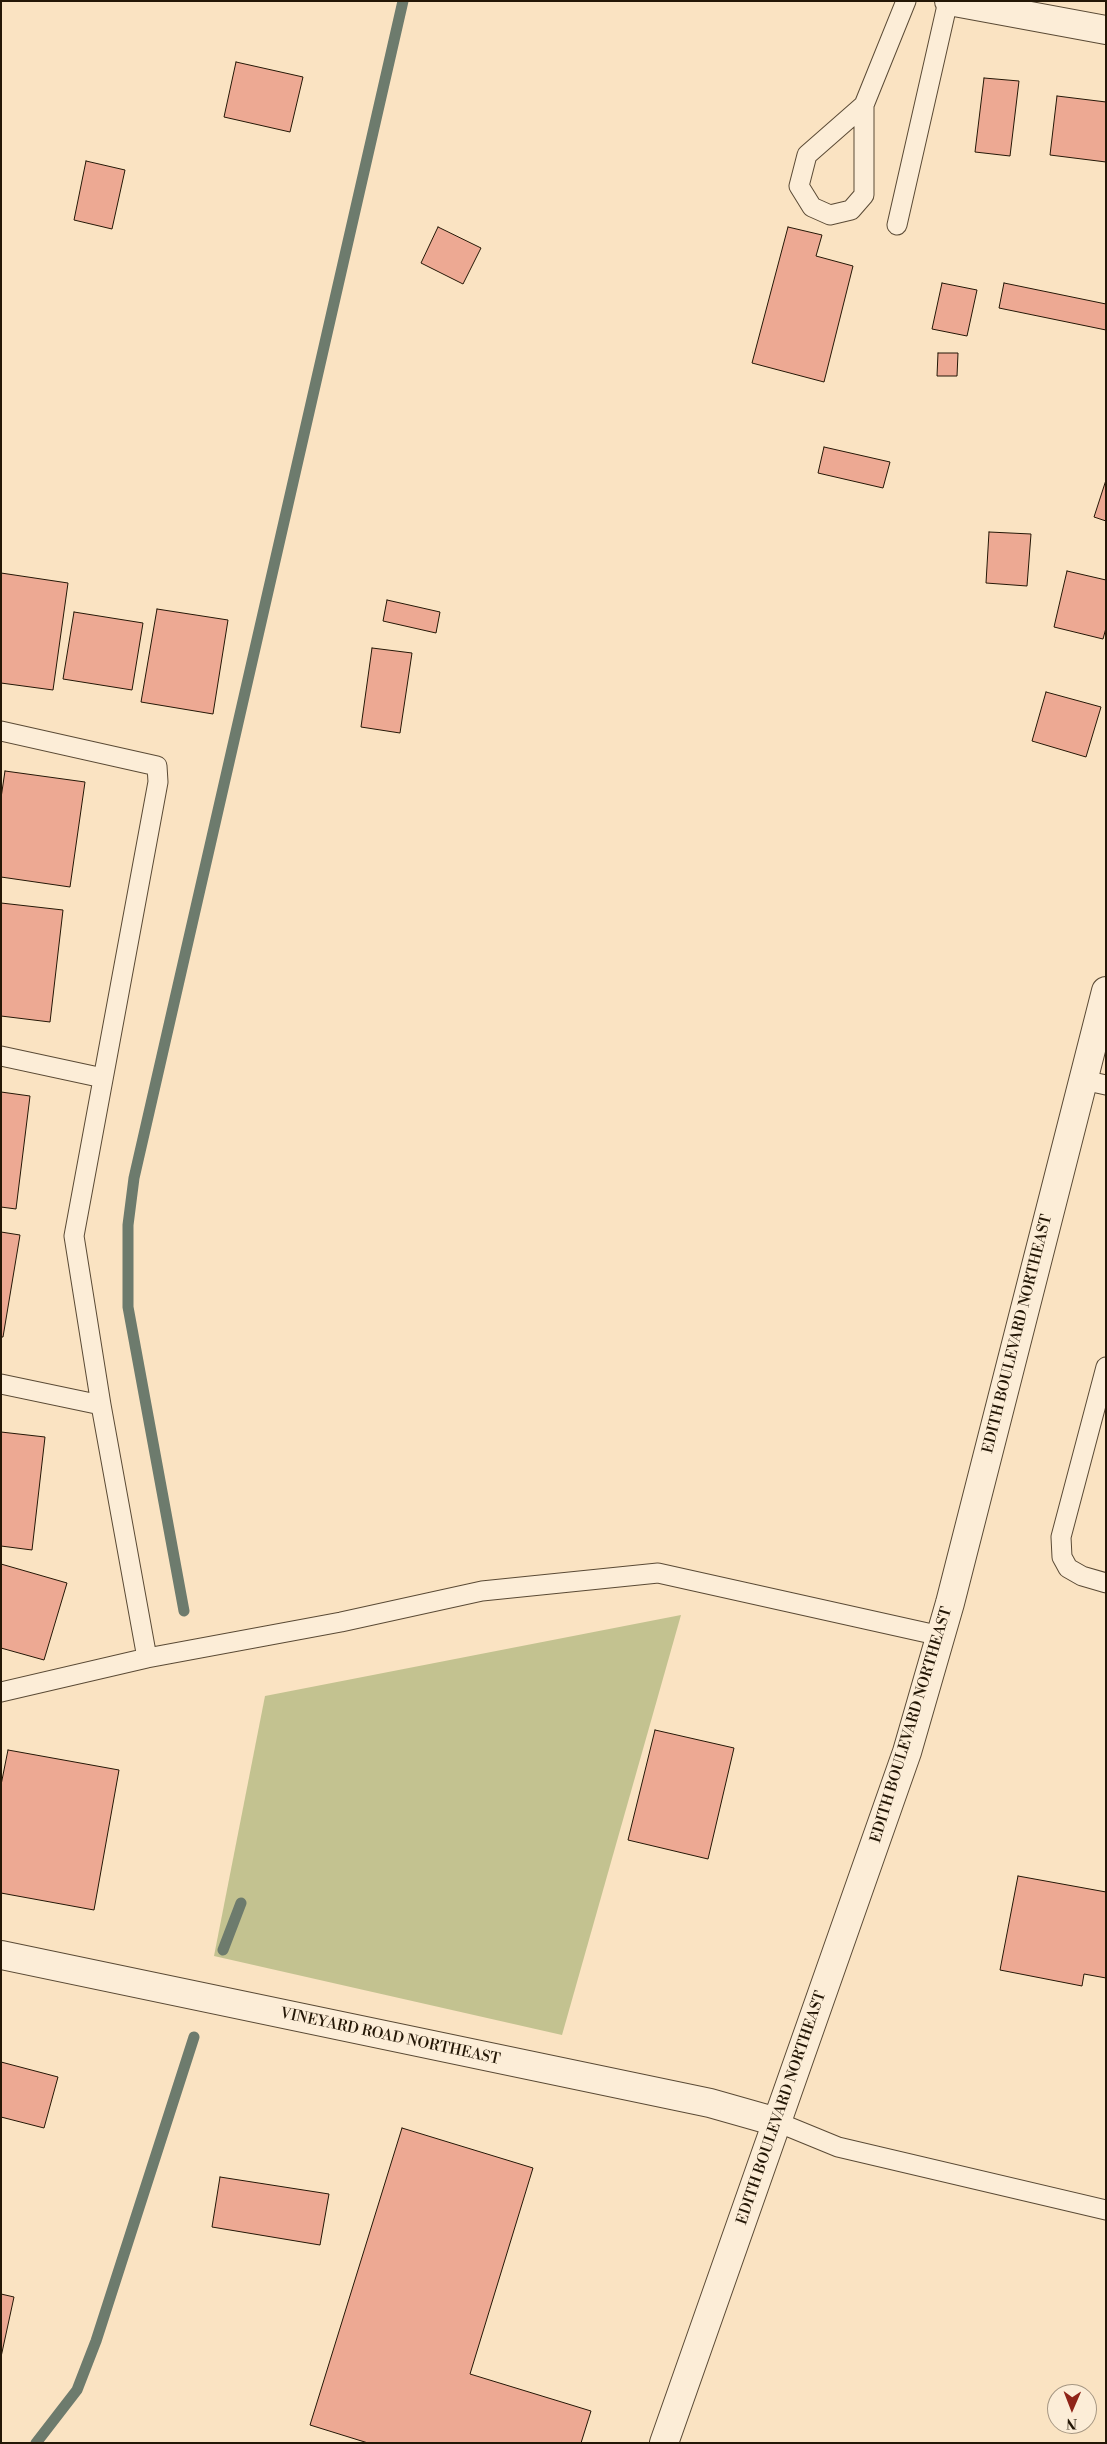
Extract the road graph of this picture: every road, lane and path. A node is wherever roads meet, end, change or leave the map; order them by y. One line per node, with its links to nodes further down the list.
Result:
1 (906, 1): 5 (lane)
2 (949, 1): 3 (street); 6 (lane)
3 (1016, 7): 4 (street)
4 (1106, 30)
5 (864, 105): 5 (lane)
6 (897, 225)
7 (1, 732): 10 (lane)
8 (1106, 991): 11 (street, EDITH BOULEVARD NORTHEAST)
9 (1, 1056): 10 (lane)
10 (103, 1078): 14 (lane)
11 (1094, 1082): 16 (street, EDITH BOULEVARD NORTHEAST)
12 (1106, 1367): 15 (lane)
13 (1, 1384): 14 (lane)
14 (101, 1405): 17 (lane)
15 (1106, 1583)
16 (941, 1636): 17 (lane); 20 (street, EDITH BOULEVARD NORTHEAST)
17 (147, 1658): 18 (lane)
18 (1, 1692)
19 (1, 1955): 20 (street, VINEYARD ROAD NORTHEAST)
20 (777, 2122): 21 (lane); 22 (street, EDITH BOULEVARD NORTHEAST)
21 (1106, 2210)
22 (664, 2443)

